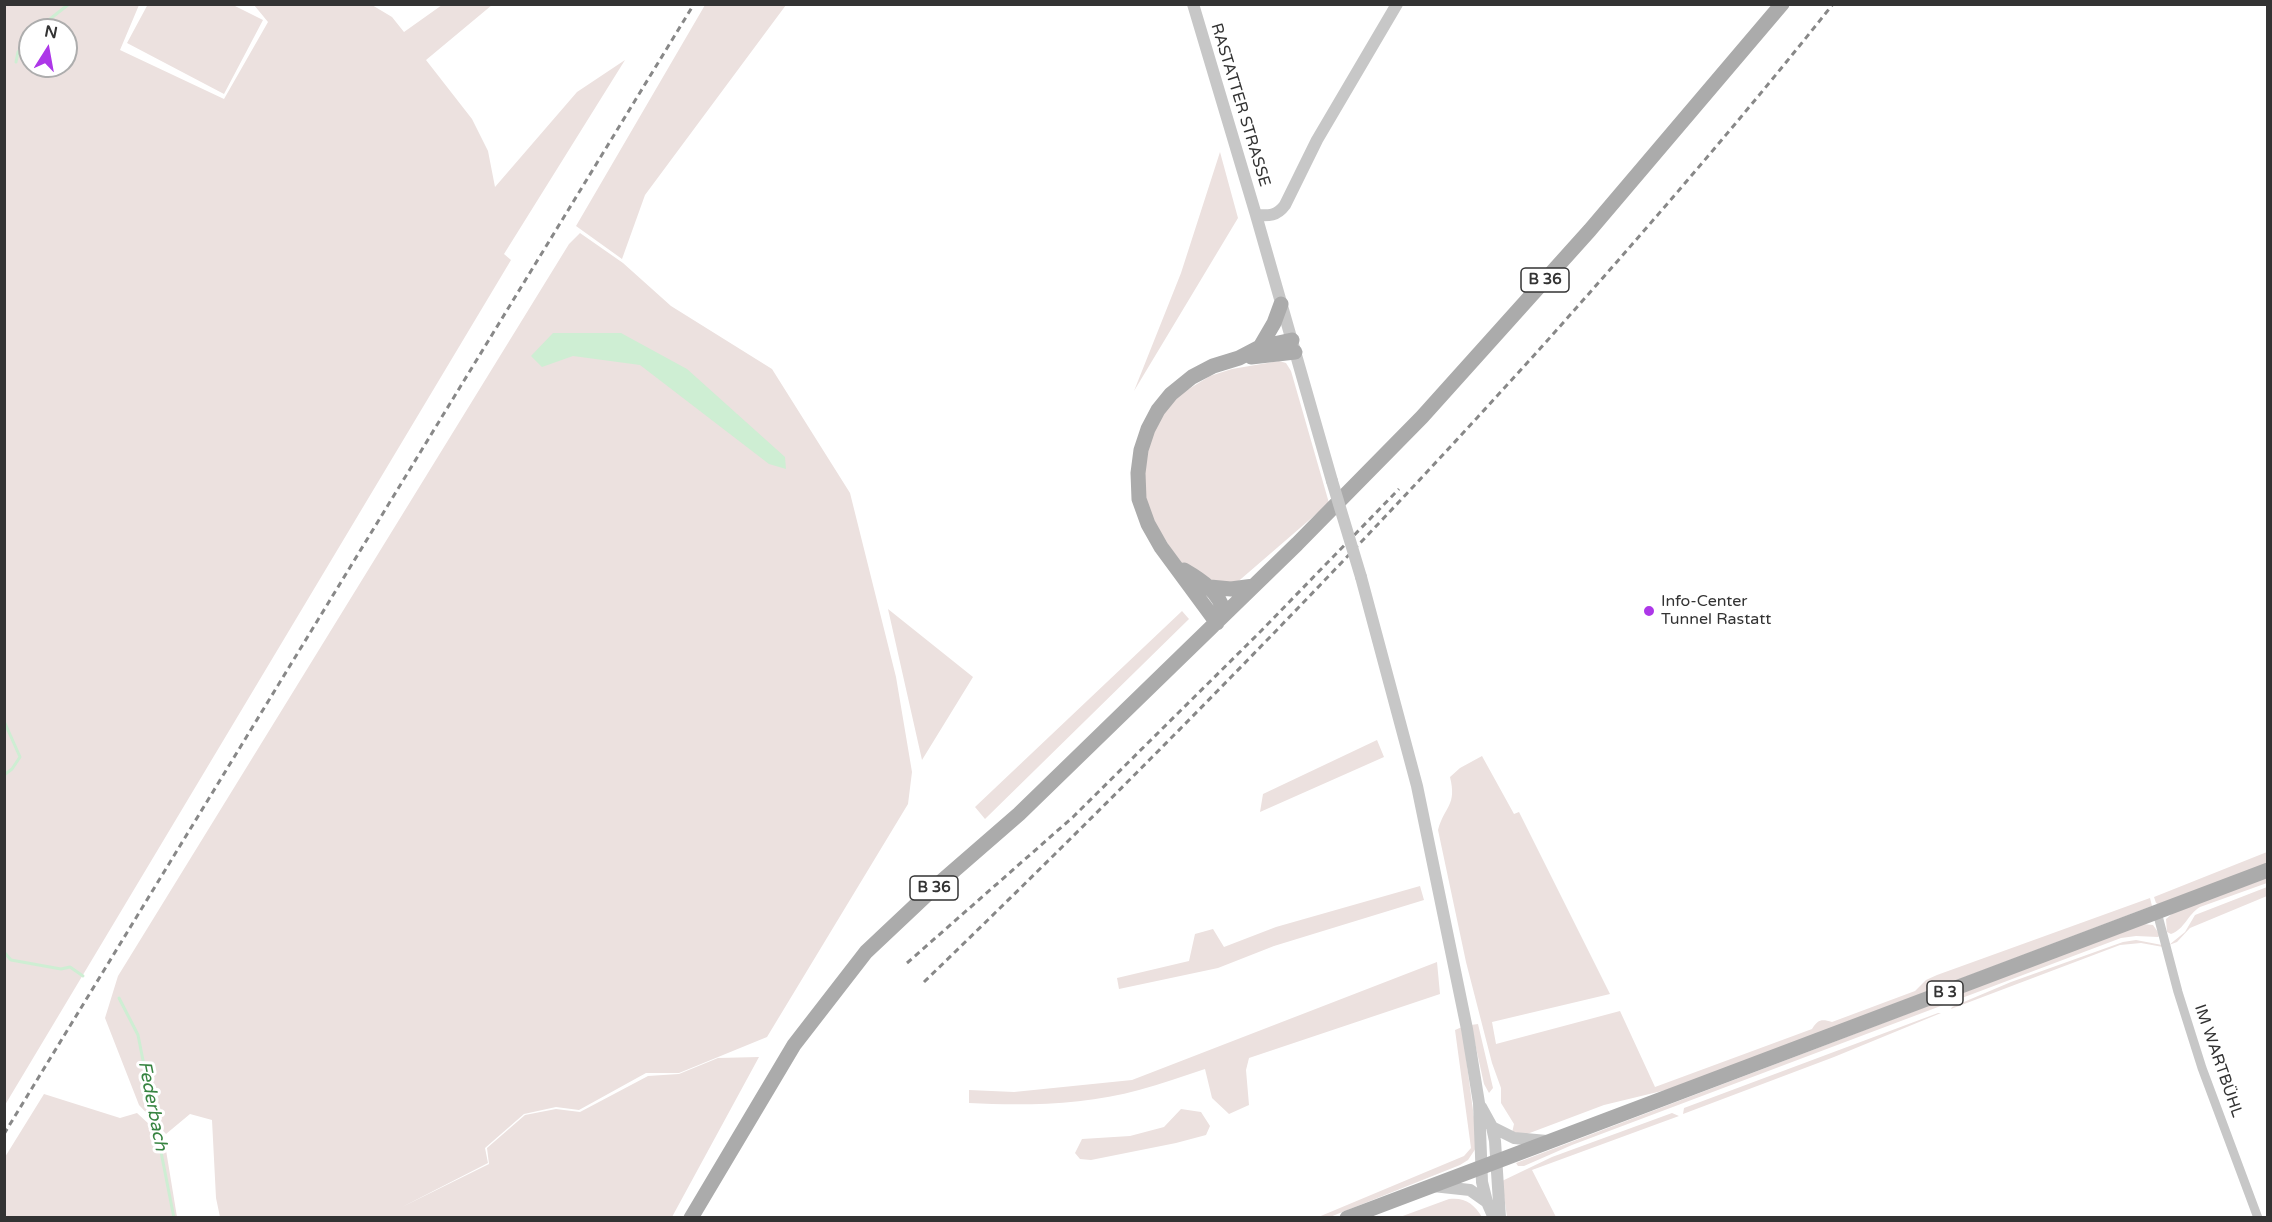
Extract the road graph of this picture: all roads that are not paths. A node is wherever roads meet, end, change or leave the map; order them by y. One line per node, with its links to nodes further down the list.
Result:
1 (1193, 4): 4 (street, RASTATTER STRASSE)
2 (1397, 4): 4 (street)
3 (1782, 4): 10 (main road, B 36)
4 (1256, 215): 5 (street, RASTATTER STRASSE)
5 (1281, 304): 6 (main road); 7 (street, RASTATTER STRASSE)
6 (1260, 346): 7 (main road); 8 (main road)
7 (1294, 346): 8 (main road); 15 (street, RASTATTER STRASSE, bridge)
8 (1239, 358): 9 (main road)
9 (1176, 566): 11 (main road); 12 (main road)
10 (1254, 586): 11 (main road); 12 (main road, B 36)
11 (1210, 587): 12 (main road)
12 (1221, 619): 22 (main road, B 36)
13 (2268, 870): 14 (main road, B 3)
14 (2157, 912): 17 (main road, B 3); 26 (street, IM WARTBÜHL)
15 (1479, 1103): 16 (street); 19 (street)
16 (1492, 1127): 17 (street); 18 (street)
17 (1547, 1141): 18 (main road, B 3)
18 (1496, 1160): 19 (main road, B 3); 25 (street)
19 (1481, 1166): 20 (main road, B 3); 21 (street)
20 (1429, 1186): 21 (street); 23 (main road, B 3)
21 (1487, 1202): 24 (street)
22 (692, 1218)
23 (1347, 1218)
24 (1494, 1218)
25 (1500, 1218)
26 (2258, 1218)

